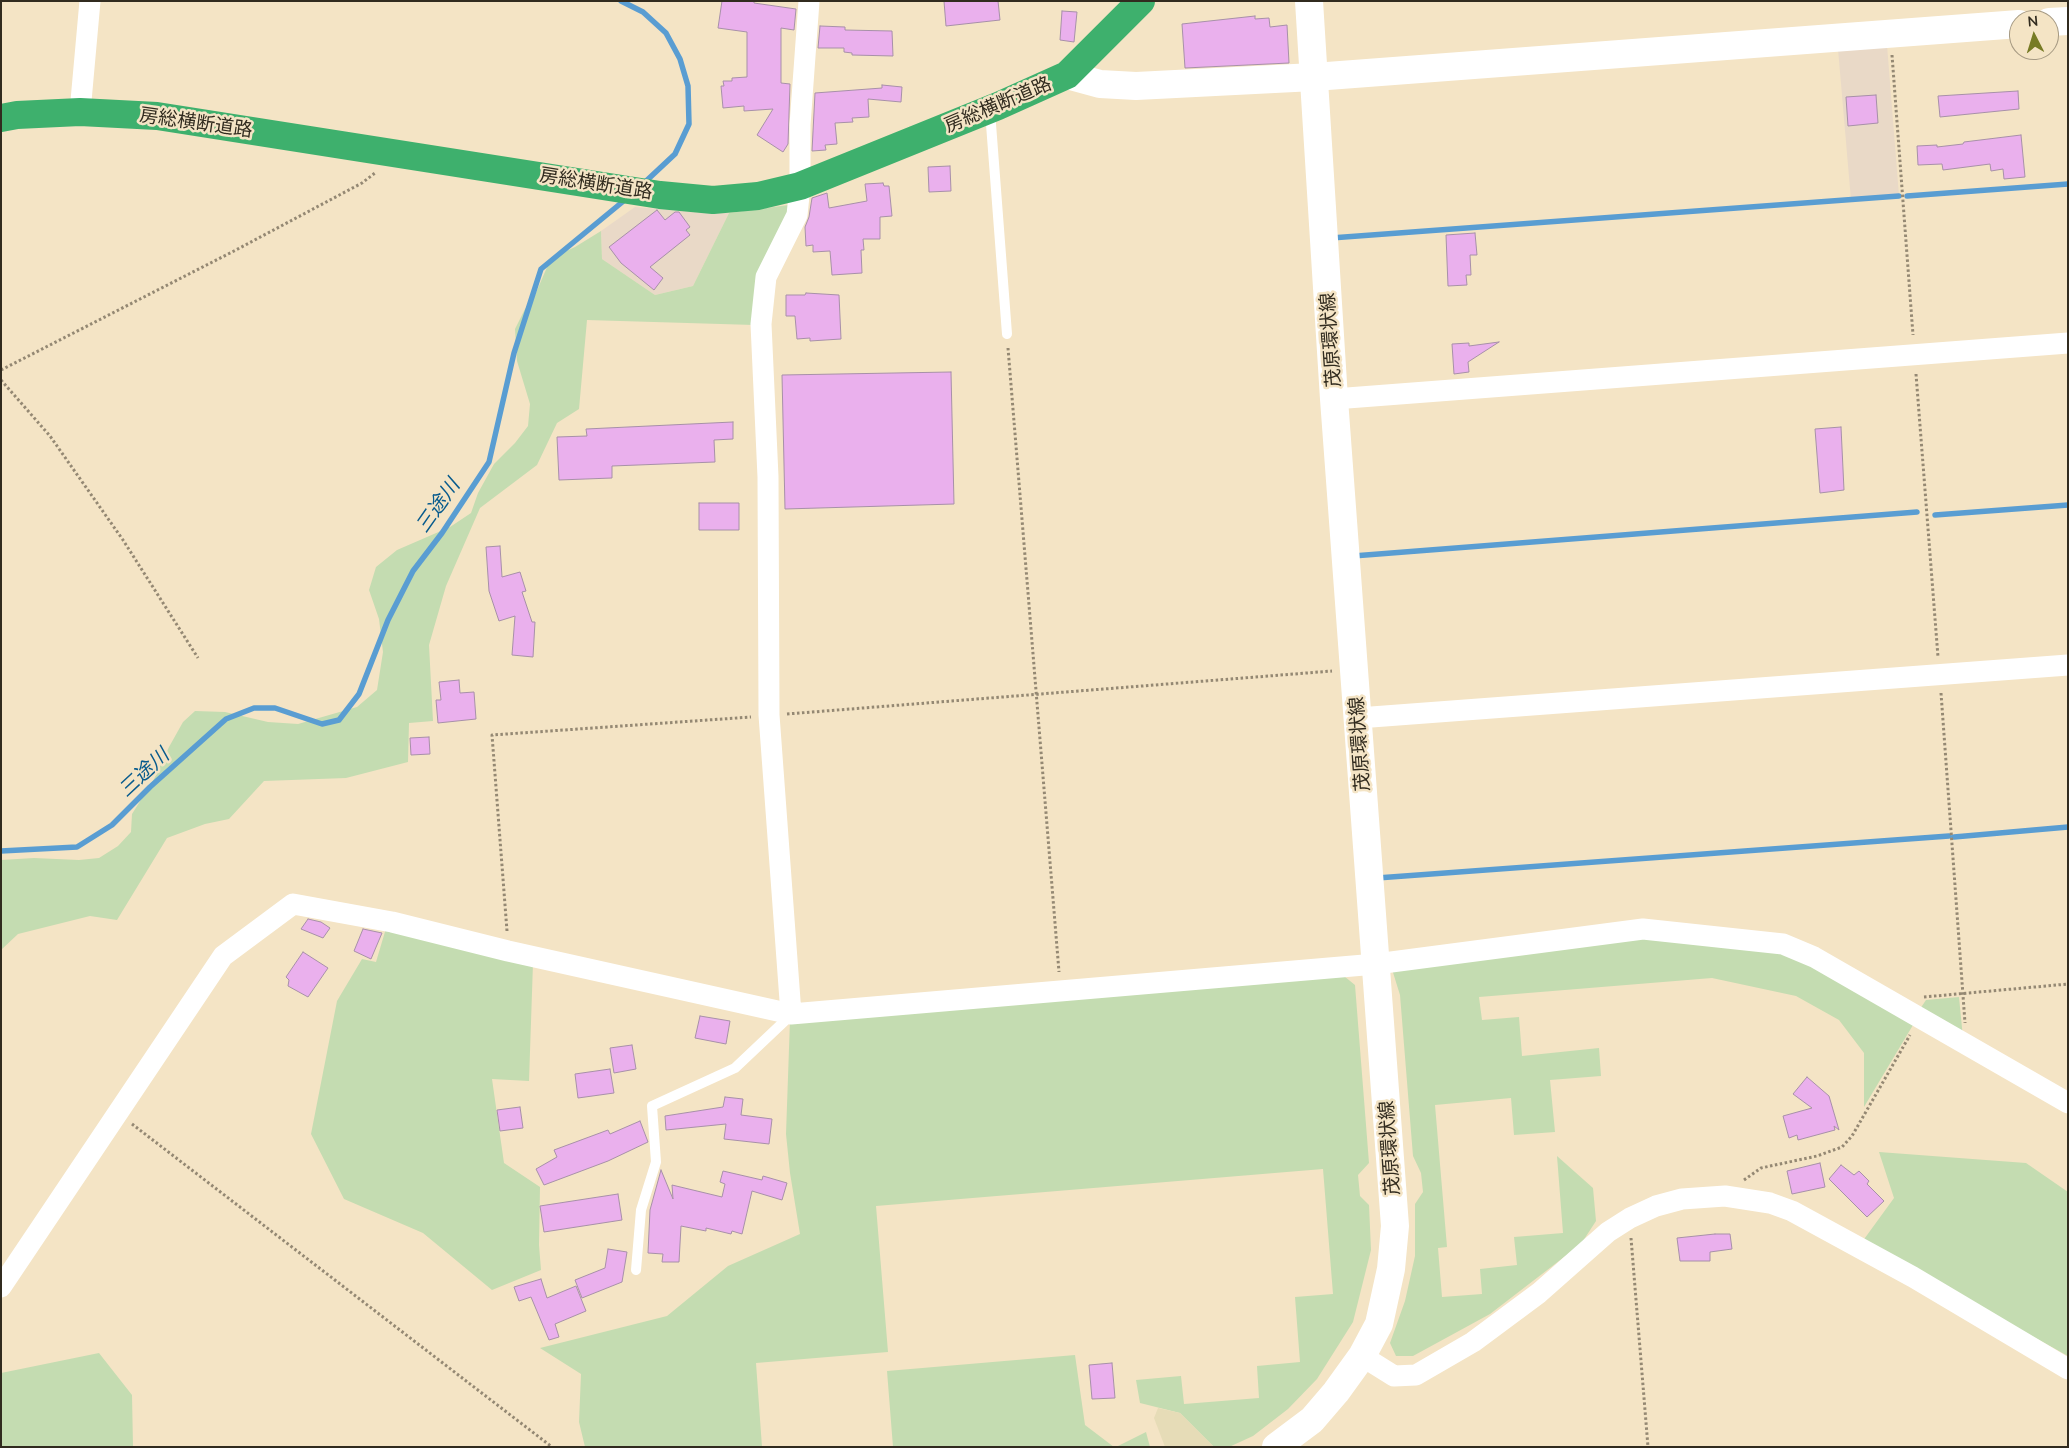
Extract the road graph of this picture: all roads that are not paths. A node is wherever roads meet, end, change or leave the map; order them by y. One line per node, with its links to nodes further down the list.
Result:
1 (90, 1): 9 (street)
2 (809, 1): 11 (street)
3 (1142, 1): 6 (highway, 房総横断道路)
4 (1309, 1): 7 (main road, 茂原環状線)
5 (2009, 25): 7 (main road)
6 (1067, 75): 7 (main road); 8 (highway, 房総横断道路)
7 (1314, 77): 14 (main road, 茂原環状線)
8 (990, 110): 11 (highway, 房総横断道路); 12 (lane)
9 (80, 112): 10 (highway, 房総横断道路); 11 (highway, 房総横断道路)
10 (1, 118)
11 (800, 186): 18 (street)
12 (1007, 334)
13 (2068, 343): 14 (street)
14 (1334, 400): 16 (main road, 茂原環状線)
15 (2068, 665): 16 (street)
16 (1358, 718): 17 (main road, 茂原環状線)
17 (1376, 964): 18 (street); 19 (street); 22 (main road, 茂原環状線)
18 (791, 1014): 20 (lane); 21 (street)
19 (2068, 1103)
20 (636, 1270)
21 (1, 1287)
22 (1362, 1356): 23 (street); 24 (main road, 茂原環状線)
23 (2068, 1369)
24 (1276, 1447)

